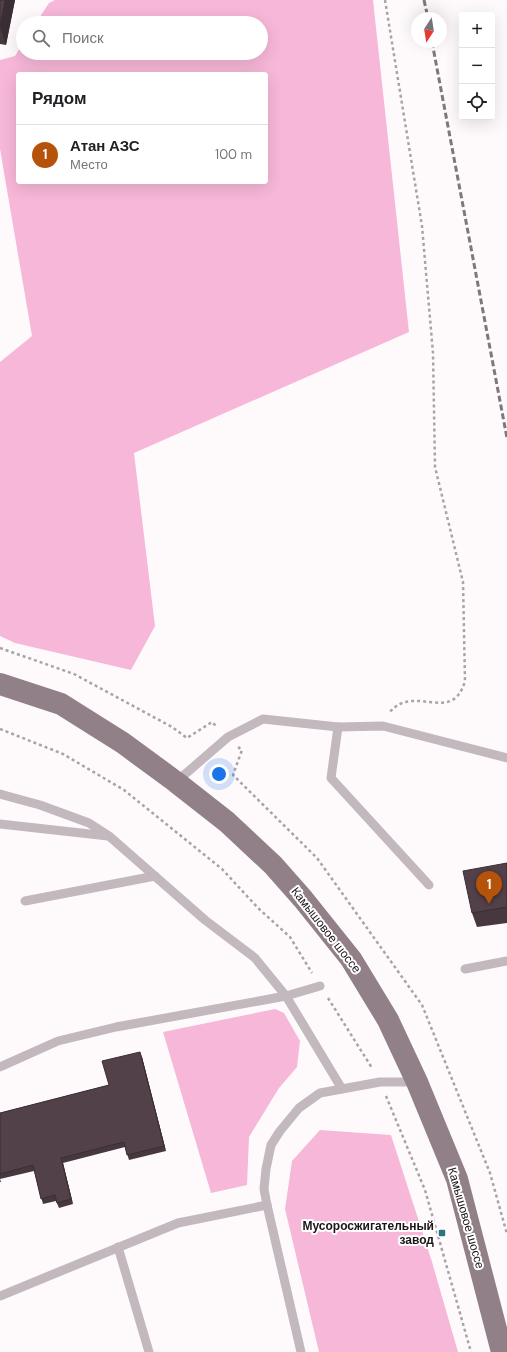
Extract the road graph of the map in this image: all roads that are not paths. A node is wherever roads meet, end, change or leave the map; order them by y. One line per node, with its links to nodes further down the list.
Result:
1 (0, 684): 4 (main road, Камышовое шоссе)
2 (338, 726): 3 (lane); 4 (lane); 9 (lane)
3 (507, 758)
4 (176, 782): 16 (main road, Камышовое шоссе)
5 (0, 794): 7 (lane)
6 (0, 824): 7 (lane)
7 (109, 836): 8 (lane)
8 (155, 876): 10 (lane); 14 (lane)
9 (429, 885)
10 (25, 900)
11 (507, 961): 12 (lane)
12 (465, 969)
13 (320, 986): 14 (lane)
14 (286, 996): 15 (lane); 17 (lane)
15 (0, 1067)
16 (417, 1082): 17 (lane); 23 (main road, Камышовое шоссе)
17 (342, 1089): 18 (lane)
18 (267, 1205): 19 (lane); 22 (lane)
19 (118, 1247): 20 (lane); 21 (lane)
20 (0, 1296)
21 (149, 1352)
22 (301, 1352)
23 (502, 1352)

